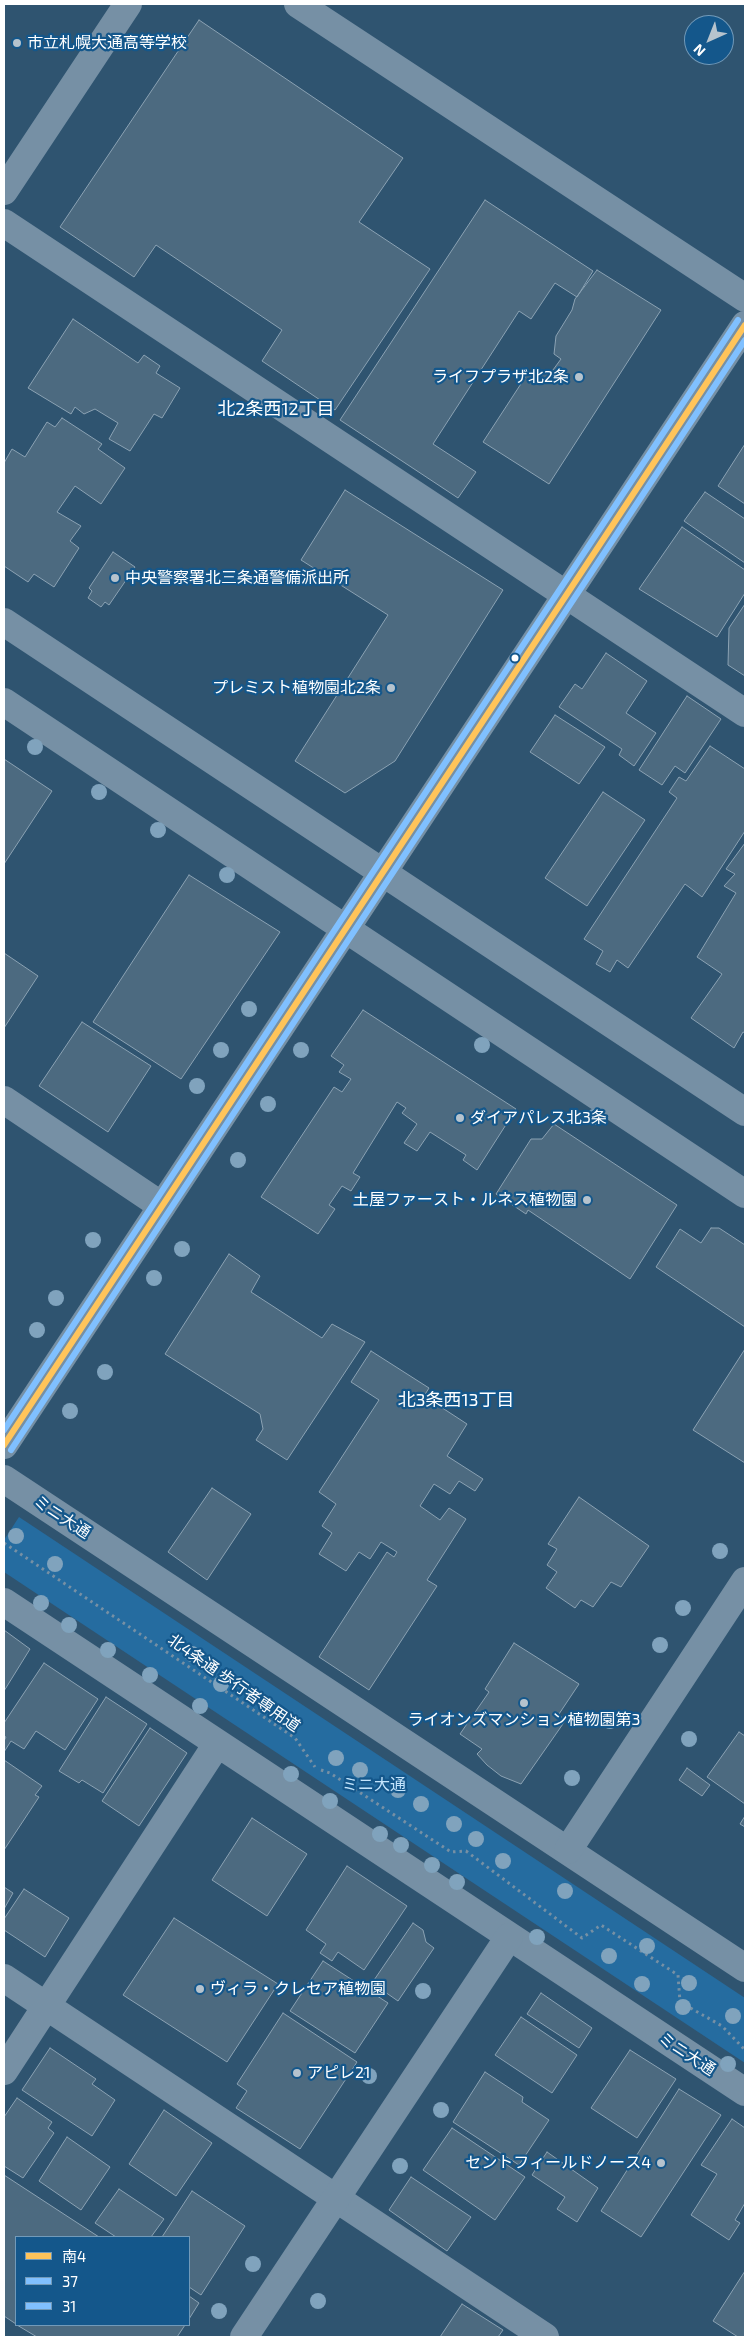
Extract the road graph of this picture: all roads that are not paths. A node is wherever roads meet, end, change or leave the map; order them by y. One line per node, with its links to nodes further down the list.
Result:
1 (128, 4): 3 (street)
2 (298, 4): 5 (street)
3 (4, 191)
4 (4, 223): 7 (street)
5 (745, 298)
6 (745, 325): 7 (street)
7 (567, 595): 10 (street); 11 (street)
8 (4, 622): 11 (street)
9 (4, 702): 12 (street)
10 (745, 713)
11 (382, 873): 12 (street); 14 (street)
12 (346, 928): 15 (street); 16 (street)
13 (4, 1100): 16 (street)
14 (745, 1112)
15 (745, 1194)
16 (162, 1206): 17 (street)
17 (4, 1445)
18 (4, 1479): 22 (street, ミニ大通)
19 (745, 1581): 22 (street)
20 (4, 1602): 21 (street, ミニ大通)
21 (217, 1744): 23 (street, ミニ大通); 26 (street)
22 (568, 1850): 24 (street, ミニ大通)
23 (508, 1937): 28 (street, ミニ大通); 29 (street)
24 (745, 1968)
25 (4, 1978): 26 (street)
26 (48, 2007): 27 (street); 29 (street)
27 (4, 2071)
28 (745, 2092)
29 (336, 2197): 30 (street); 31 (street)
30 (244, 2337)
31 (545, 2337)

